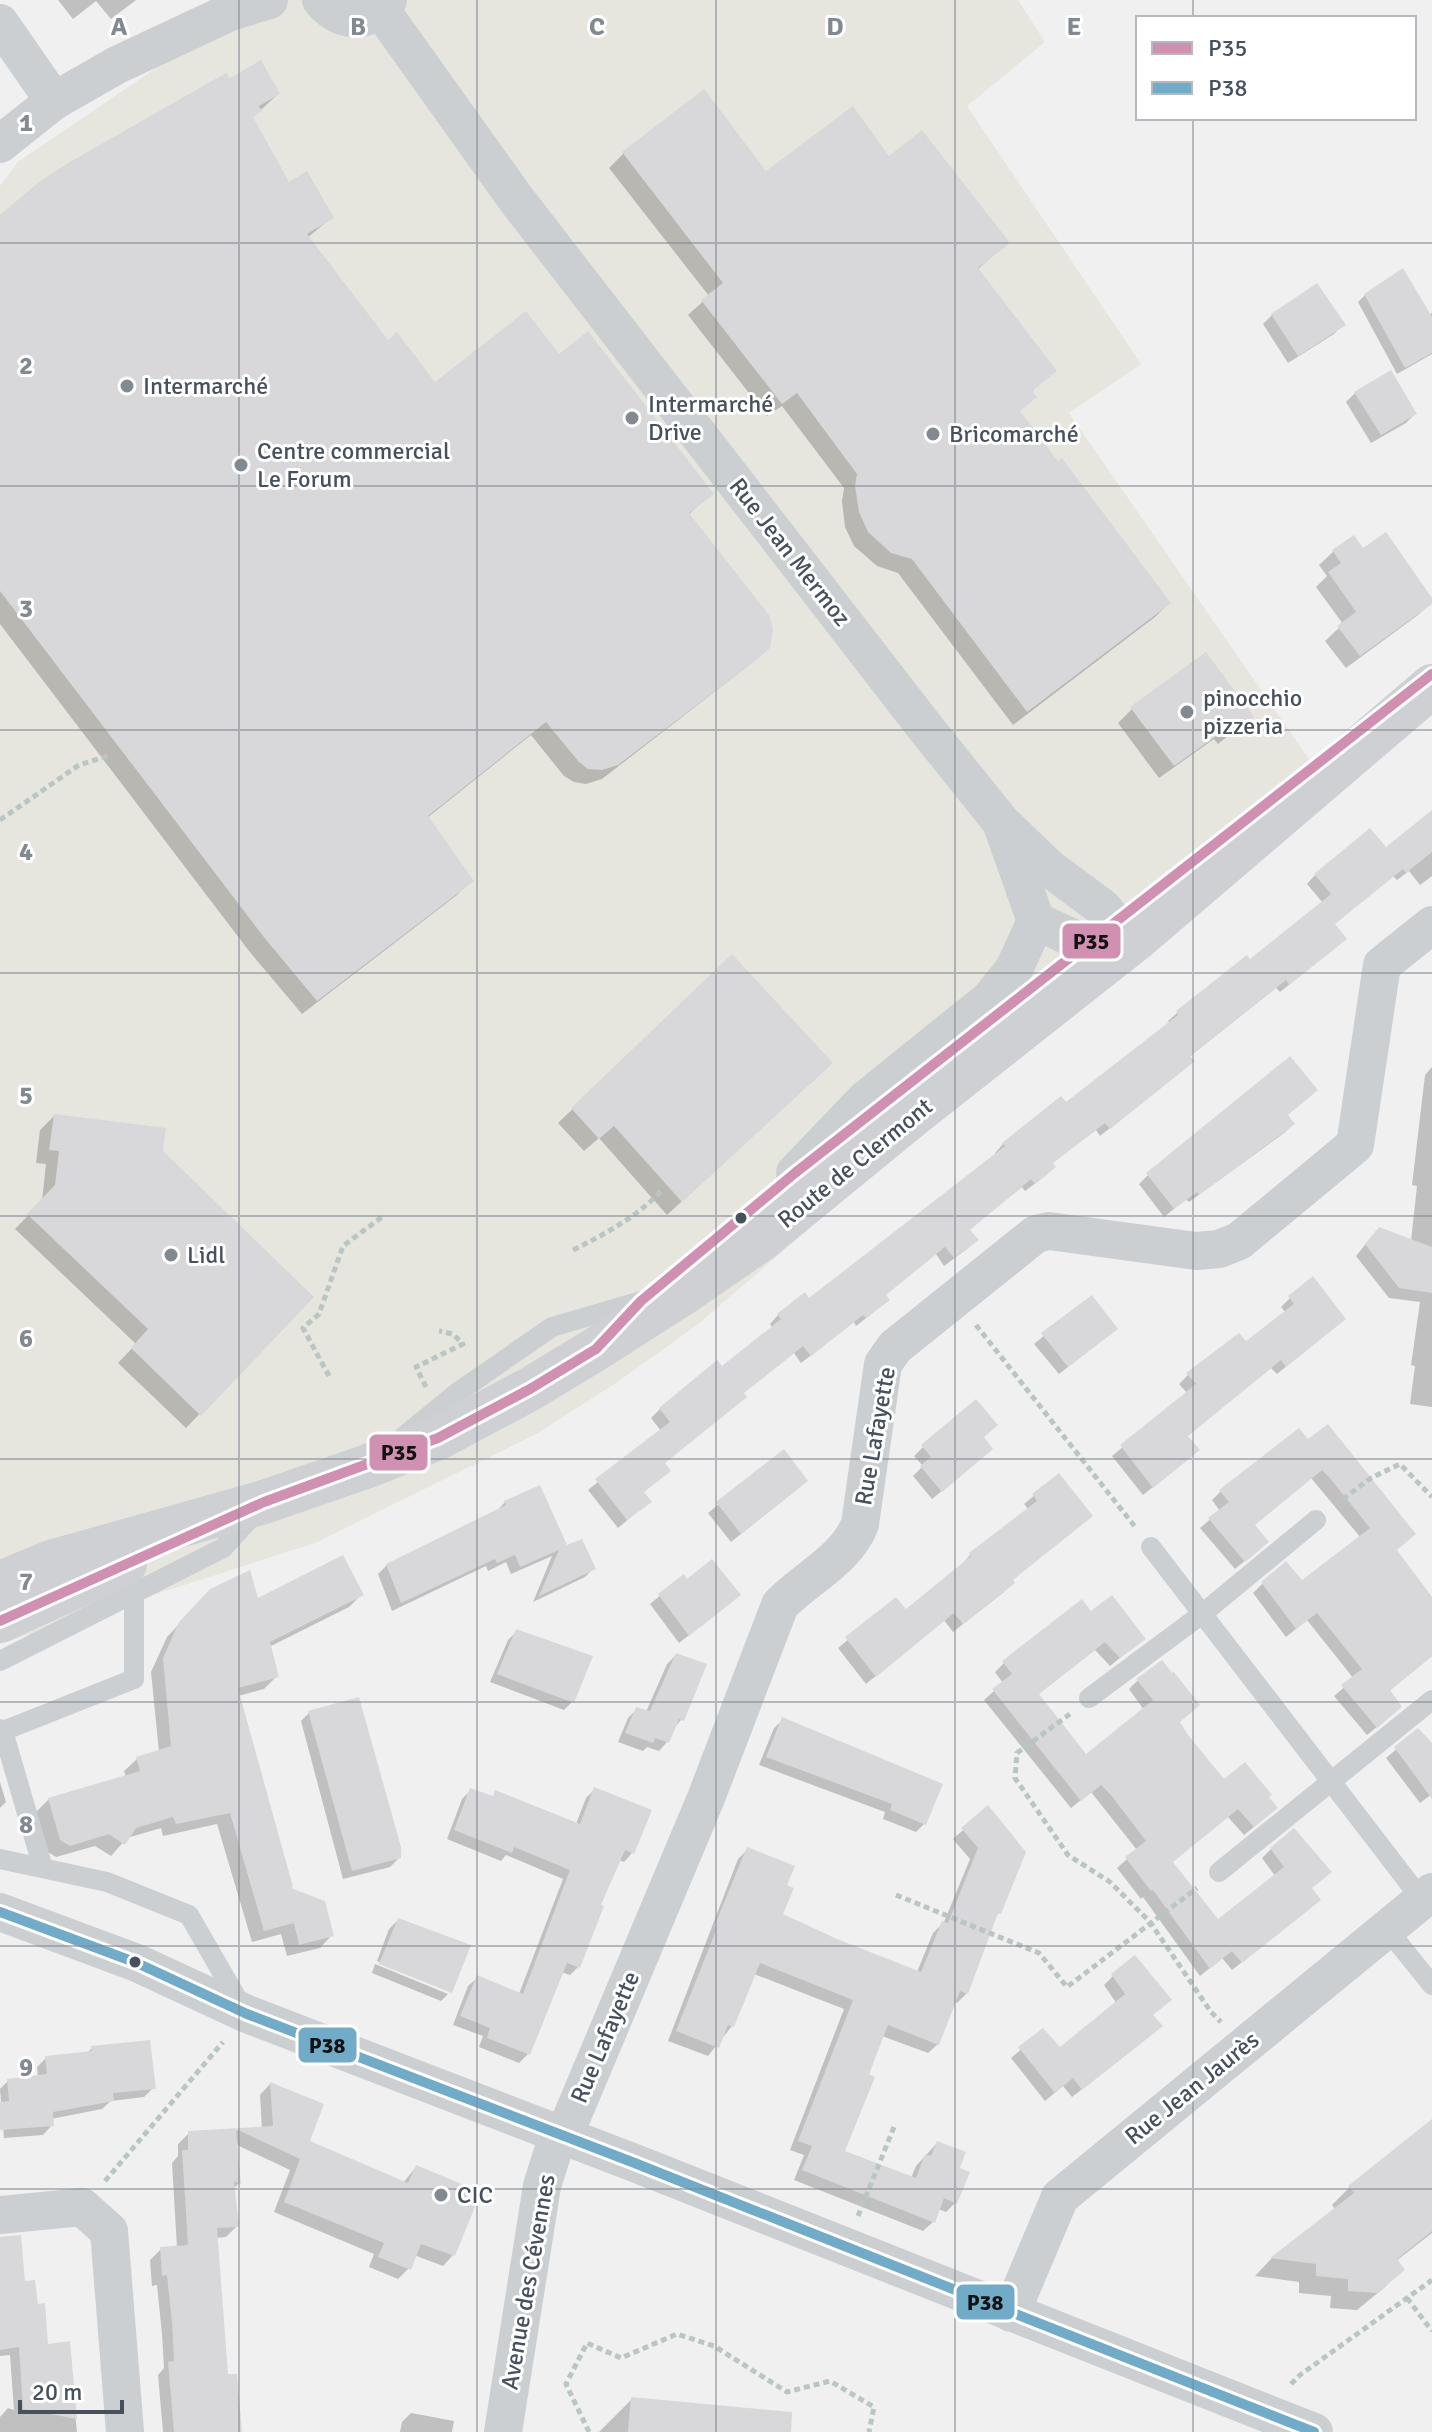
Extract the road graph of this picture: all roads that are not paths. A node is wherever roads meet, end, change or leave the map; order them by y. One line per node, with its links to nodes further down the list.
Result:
1 (269, 0): 5 (street)
2 (321, 0): 3 (street)
3 (384, 5): 9 (street, Rue Jean Mermoz)
4 (0, 23): 5 (street)
5 (54, 101): 6 (street)
6 (0, 144)
7 (1432, 674): 12 (main road, Route de Clermont)
8 (1432, 686): 12 (main road, Route de Clermont)
9 (1001, 822): 10 (street, Rue Jean Mermoz); 12 (street, Rue Jean Mermoz)
10 (1036, 921): 12 (street); 13 (street, Route de Clermont)
11 (1432, 925): 37 (street, Rue Lafayette)
12 (1110, 942): 13 (main road, Route de Clermont); 15 (main road, Route de Clermont)
13 (795, 1173): 14 (main road, Route de Clermont)
14 (641, 1301): 15 (main road, Route de Clermont); 16 (lane)
15 (596, 1349): 16 (main road, Route de Clermont)
16 (368, 1466): 17 (main road, Route de Clermont)
17 (264, 1502): 20 (main road, Route de Clermont); 21 (lane); 23 (main road, Route de Clermont)
18 (1316, 1520): 22 (lane)
19 (1151, 1547): 22 (lane, Rue Jean Jaurès)
20 (0, 1583)
21 (134, 1593): 24 (lane); 27 (lane)
22 (1202, 1614): 25 (lane); 28 (lane, Rue Jean Jaurès)
23 (0, 1621)
24 (0, 1661)
25 (1089, 1698)
26 (1432, 1700): 28 (lane)
27 (2, 1730): 30 (lane)
28 (1332, 1782): 31 (lane); 32 (lane, Rue Jean Jaurès)
29 (0, 1859): 30 (lane)
30 (43, 1868): 36 (lane)
31 (1219, 1872)
32 (1427, 1896): 34 (street, Rue Jean Jaurès)
33 (0, 1912): 36 (street)
34 (1387, 1929): 35 (lane); 39 (street, Rue Jean Jaurès)
35 (1432, 1985)
36 (247, 2014): 37 (street)
37 (561, 2135): 39 (street); 41 (street, Avenue des Cévennes)
38 (0, 2215): 40 (street)
39 (1011, 2313): 42 (street)
40 (125, 2432)
41 (503, 2432)
42 (1314, 2432)

